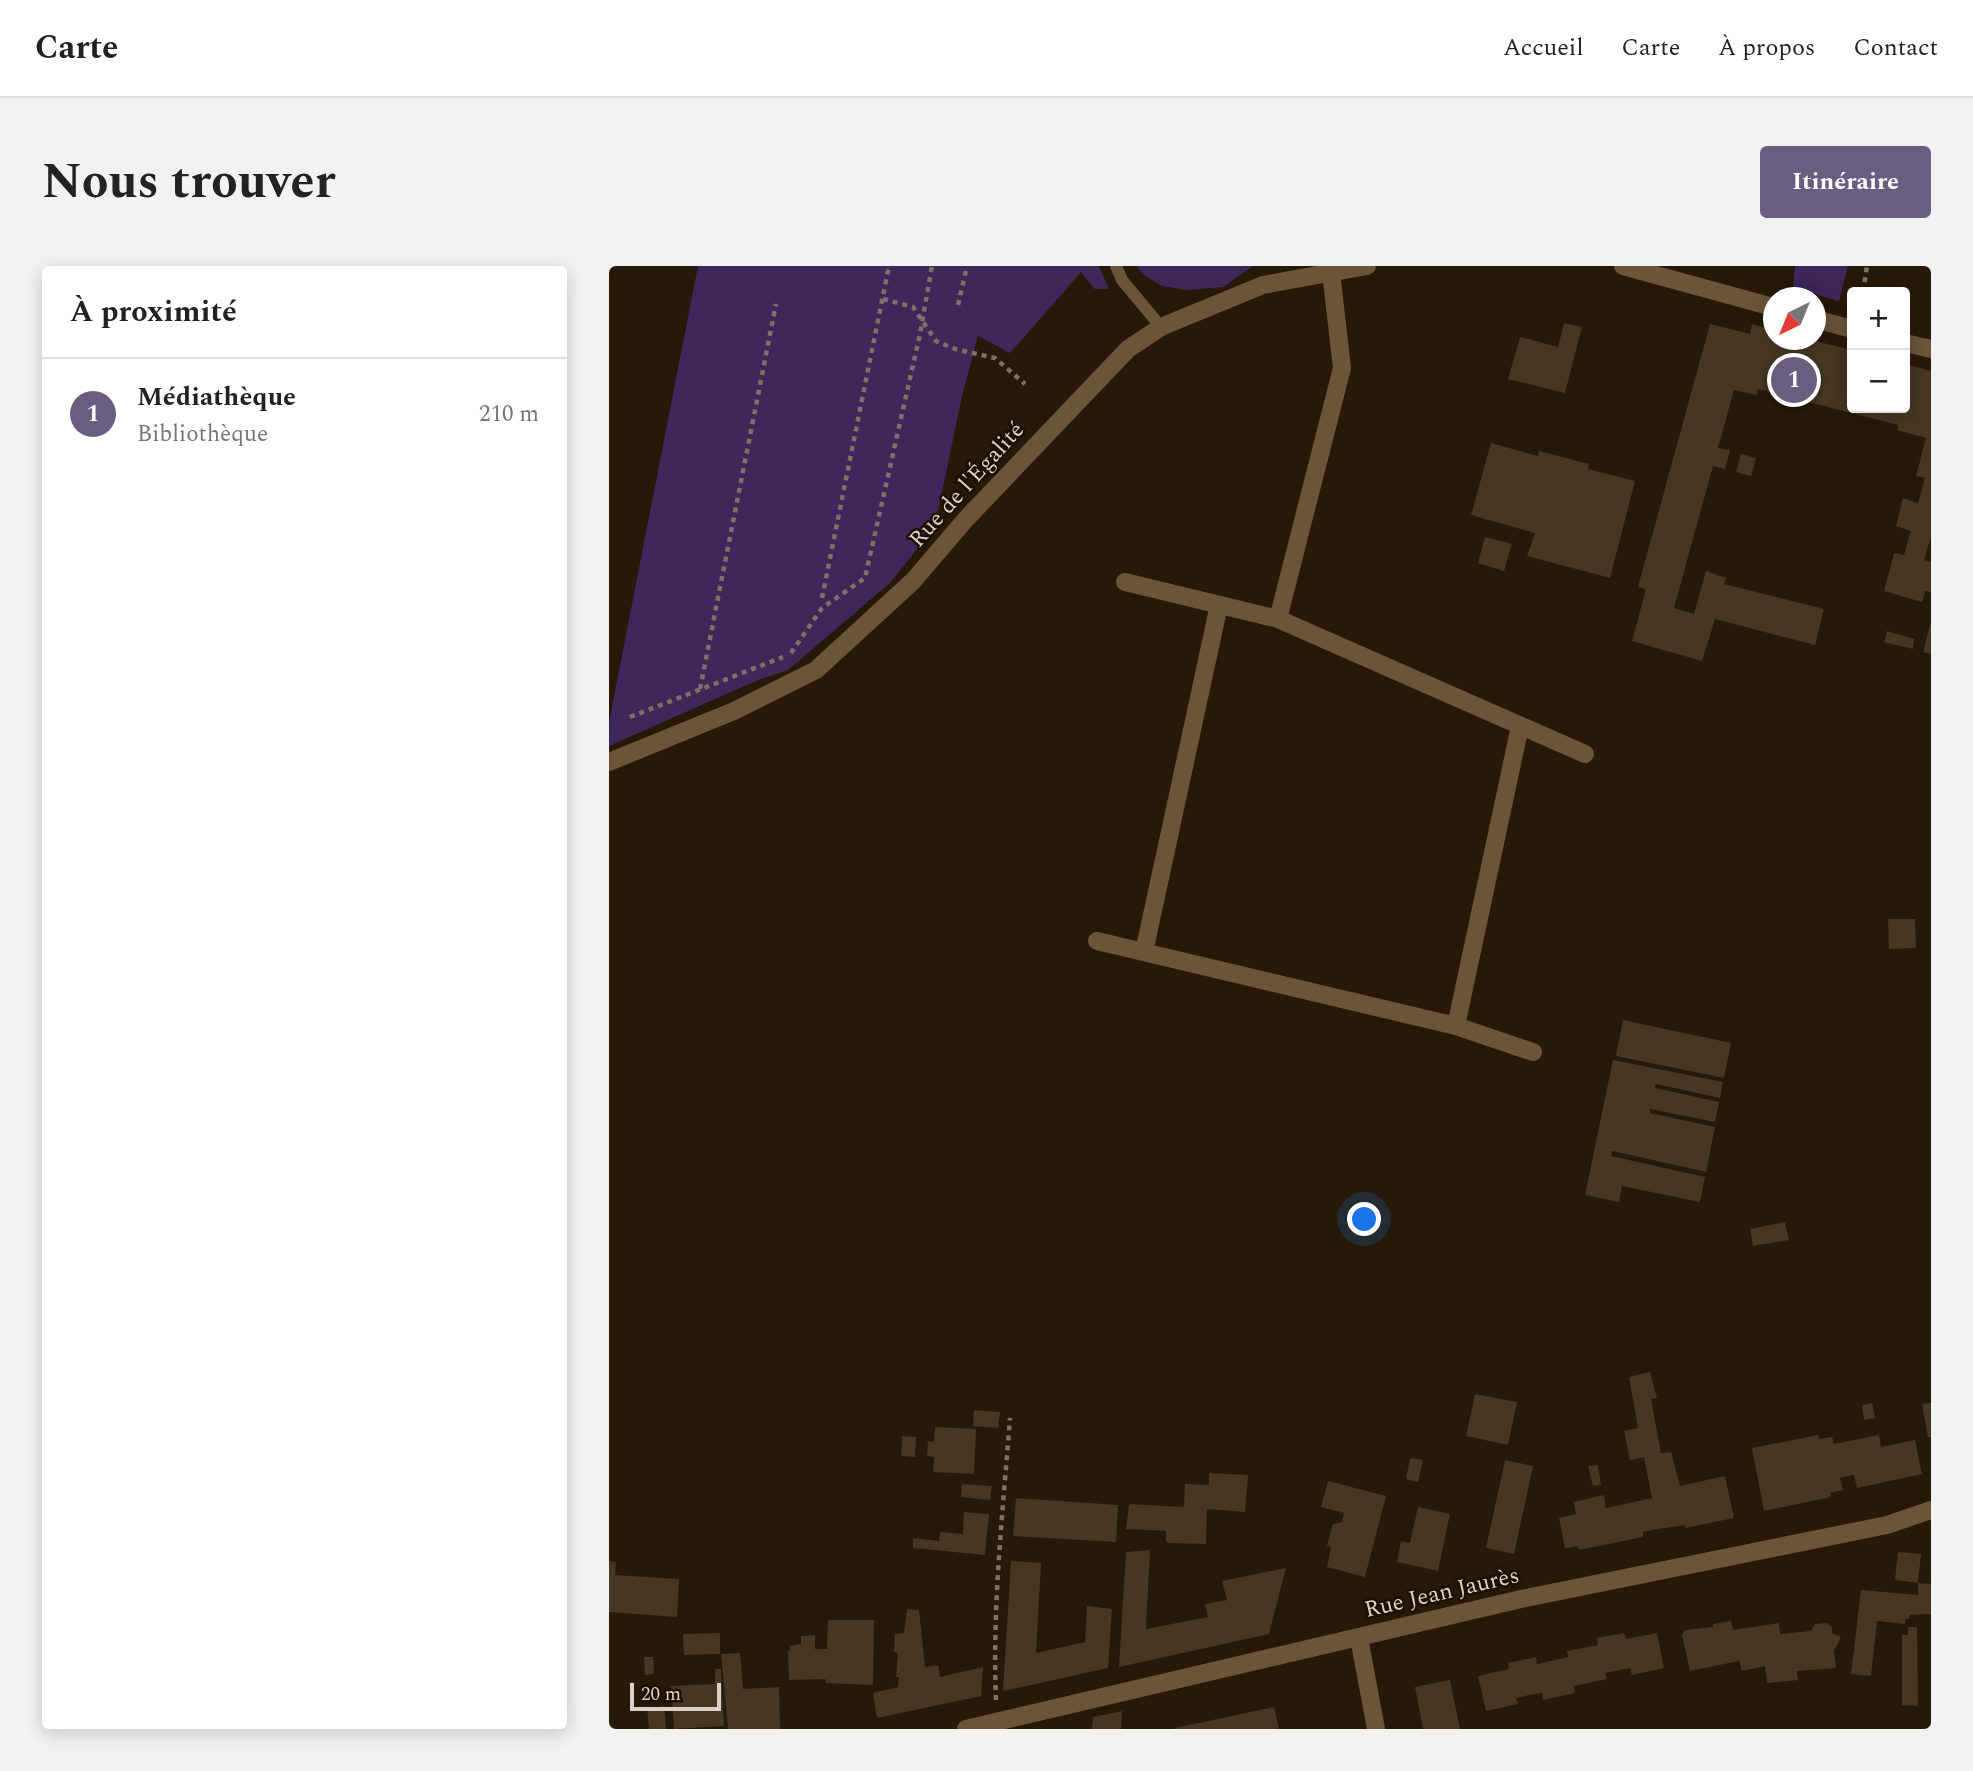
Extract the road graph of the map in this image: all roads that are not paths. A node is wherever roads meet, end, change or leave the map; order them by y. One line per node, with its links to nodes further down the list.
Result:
1 (1115, 266): 7 (lane)
2 (1367, 266): 4 (street, Rue de l'Égalité)
3 (1623, 266): 5 (street)
4 (1331, 272): 7 (street, Rue de l'Égalité); 13 (street)
5 (1763, 304)
6 (1826, 322): 8 (street)
7 (1161, 327): 16 (street, Rue de l'Égalité)
8 (1847, 328)
9 (1910, 344): 10 (street)
10 (1931, 349)
11 (1125, 582): 12 (street)
12 (1219, 605): 13 (street); 18 (street)
13 (1278, 619): 14 (street)
14 (1520, 726): 15 (street); 19 (street)
15 (1585, 754)
16 (609, 762)
17 (1097, 941): 18 (street)
18 (1145, 952): 19 (street)
19 (1456, 1026): 20 (street)
20 (1533, 1052)
21 (1931, 1510): 22 (street, Rue Jean Jaurès)
22 (1359, 1638): 23 (street, Rue Jean Jaurès); 24 (street)
23 (966, 1729)
24 (1376, 1729)

